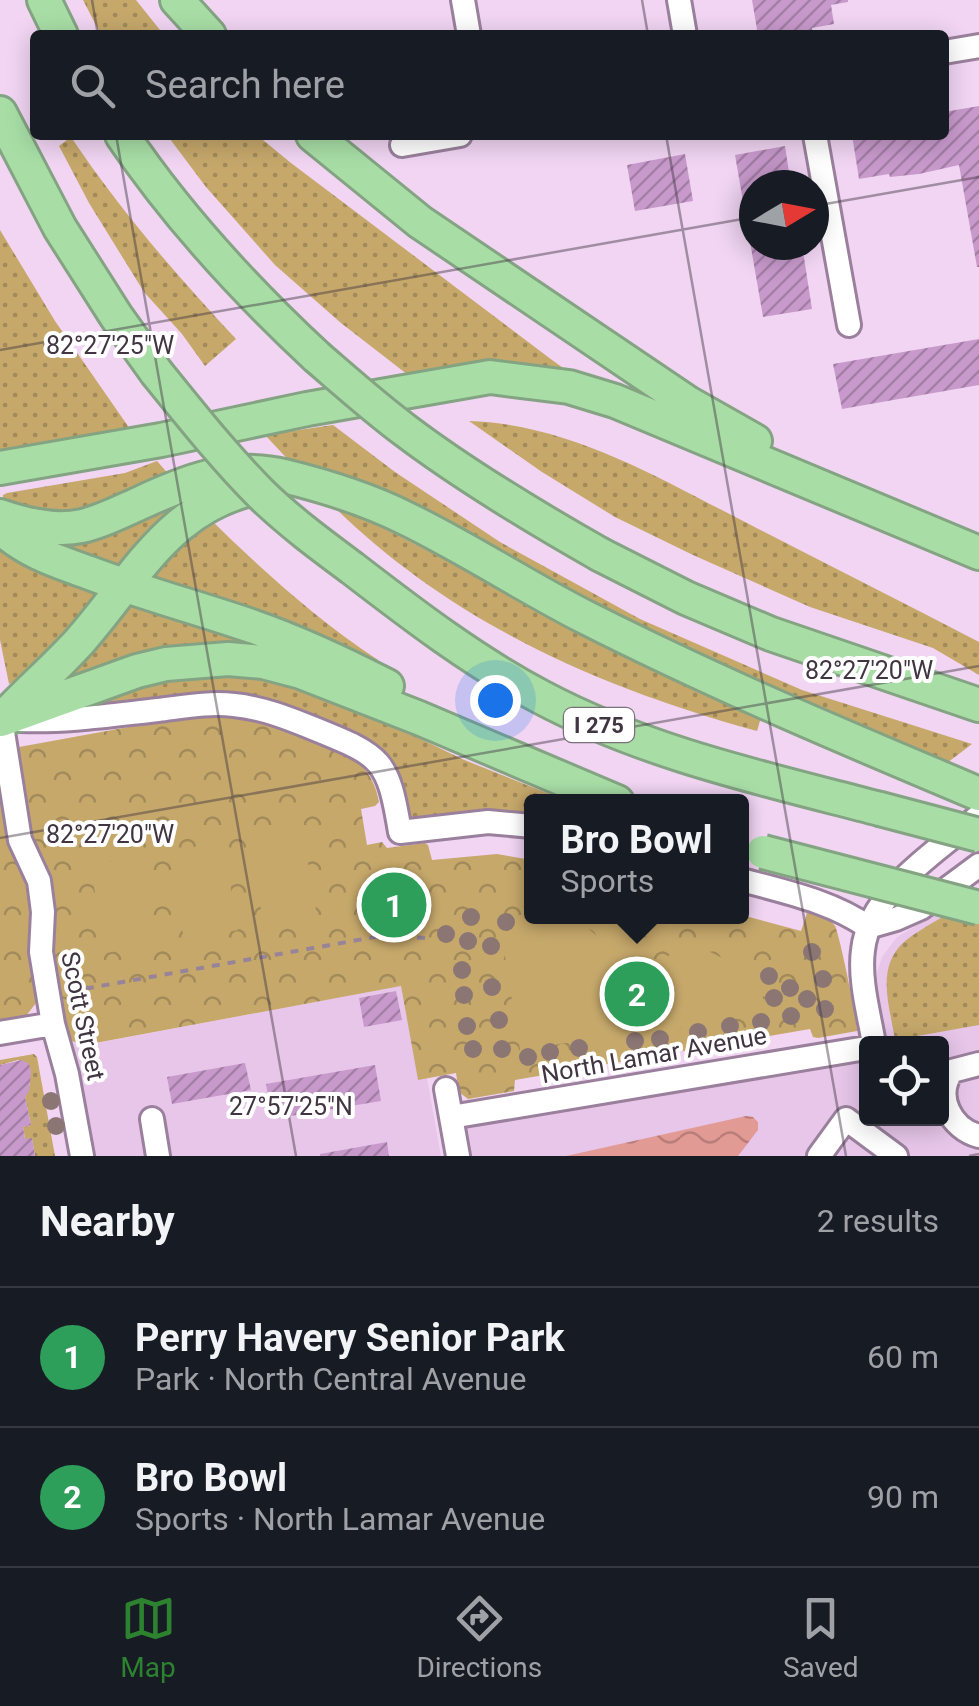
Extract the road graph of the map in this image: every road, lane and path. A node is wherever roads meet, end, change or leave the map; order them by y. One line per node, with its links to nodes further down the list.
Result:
1 (44, 0): 5 (highway)
2 (177, 0): 6 (highway)
3 (462, 0): 7 (street)
4 (679, 0): 8 (street)
5 (59, 30)
6 (204, 30)
7 (468, 30)
8 (684, 30)
9 (979, 46): 10 (street)
10 (949, 51)
11 (0, 114): 32 (highway, I 275, bridge)
12 (126, 140): 25 (highway, bridge)
13 (318, 140): 20 (highway)
14 (431, 140): 16 (street)
15 (817, 140): 17 (street)
16 (402, 145)
17 (848, 325)
18 (0, 468): 20 (highway)
19 (308, 484): 21 (highway); 24 (highway); 29 (highway)
20 (872, 506): 23 (highway)
21 (0, 516)
22 (0, 527): 24 (highway)
23 (979, 553)
24 (123, 586): 26 (highway); 27 (highway)
25 (979, 705)
26 (0, 716): 27 (highway); 31 (street); 42 (street, Scott Street)
27 (493, 749): 28 (highway)
28 (597, 794)
29 (979, 794)
30 (979, 816): 36 (street)
31 (524, 825)
32 (979, 835)
33 (752, 849): 38 (highway, bridge)
34 (979, 865): 39 (street)
35 (749, 882): 37 (street)
36 (889, 894): 37 (street); 39 (street)
37 (836, 908): 39 (street)
38 (979, 908)
39 (868, 927): 44 (street)
40 (424, 938): 41 (path)
41 (60, 987)
42 (54, 1024): 43 (street); 51 (street, Scott Street)
43 (0, 1033)
44 (873, 1036)
45 (859, 1049): 48 (street, North Lamar Avenue)
46 (979, 1064): 50 (street)
47 (446, 1089): 48 (street)
48 (451, 1117): 53 (street)
49 (152, 1120): 52 (street)
50 (979, 1136)
51 (82, 1156)
52 (158, 1156)
53 (458, 1156)
54 (820, 1156): 55 (street)
55 (896, 1156)

